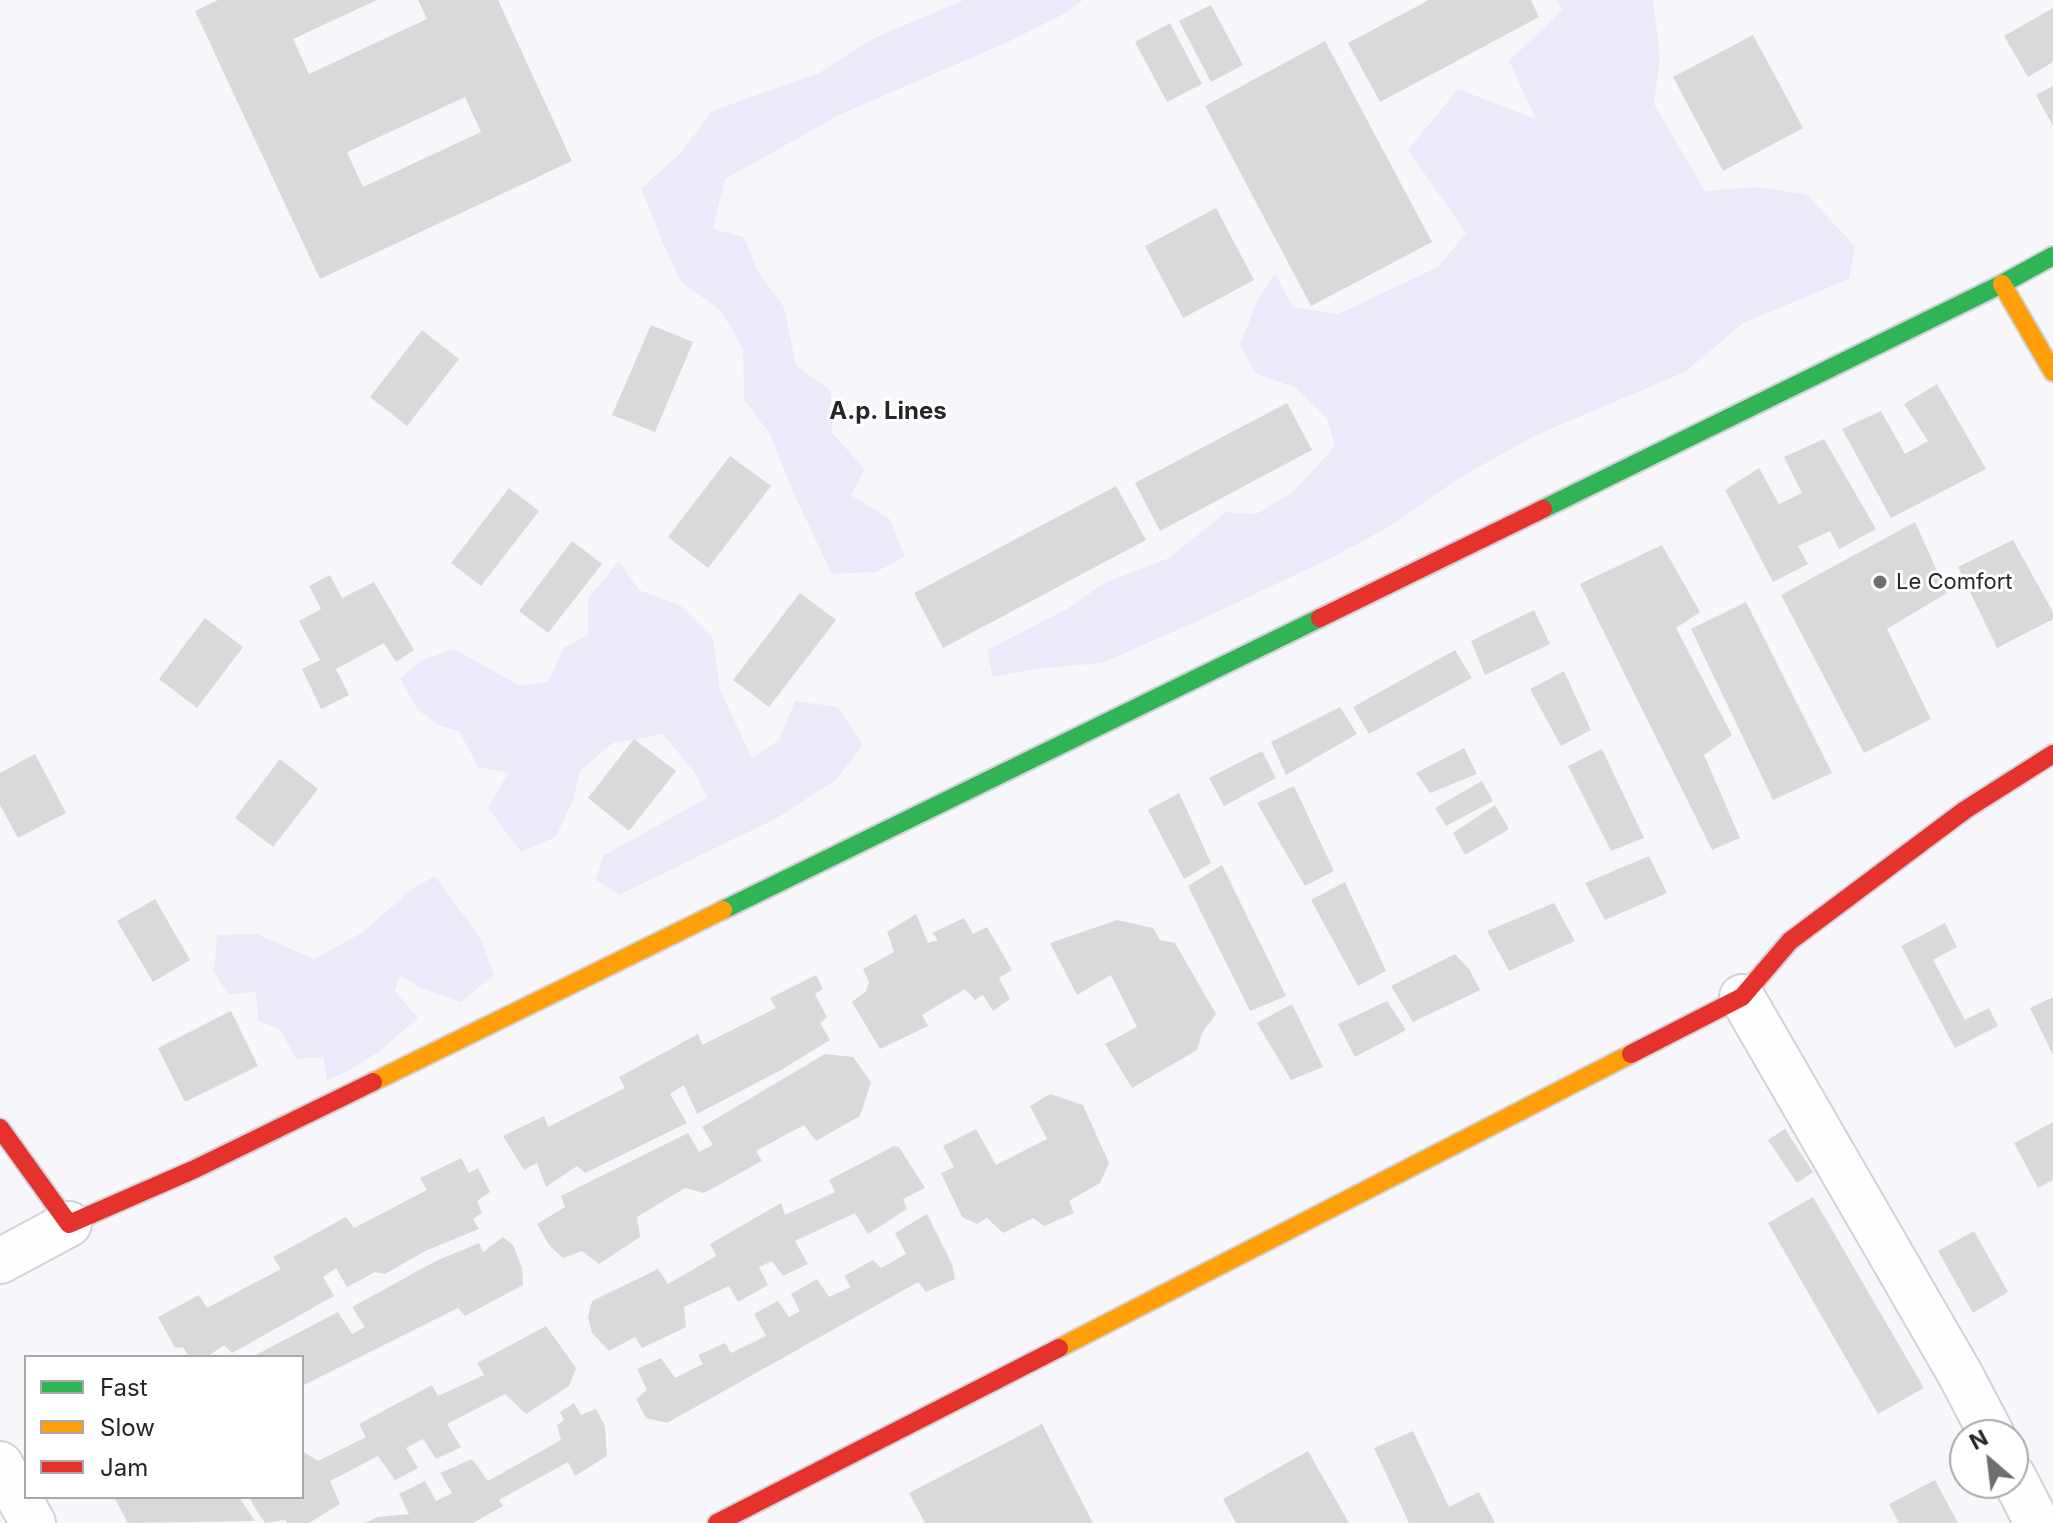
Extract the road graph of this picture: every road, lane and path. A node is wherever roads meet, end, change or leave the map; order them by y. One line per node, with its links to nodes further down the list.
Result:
1 (2053, 256): 2 (main road)
2 (2002, 284): 3 (main road); 7 (main road)
3 (2053, 372)
4 (2053, 754): 5 (main road)
5 (1742, 997): 9 (street); 13 (main road)
6 (0, 1128): 7 (main road)
7 (69, 1224): 8 (street)
8 (0, 1261)
9 (1984, 1419)
10 (0, 1464): 12 (street)
11 (2025, 1499): 14 (street)
12 (33, 1523)
13 (717, 1523)
14 (2037, 1523)

